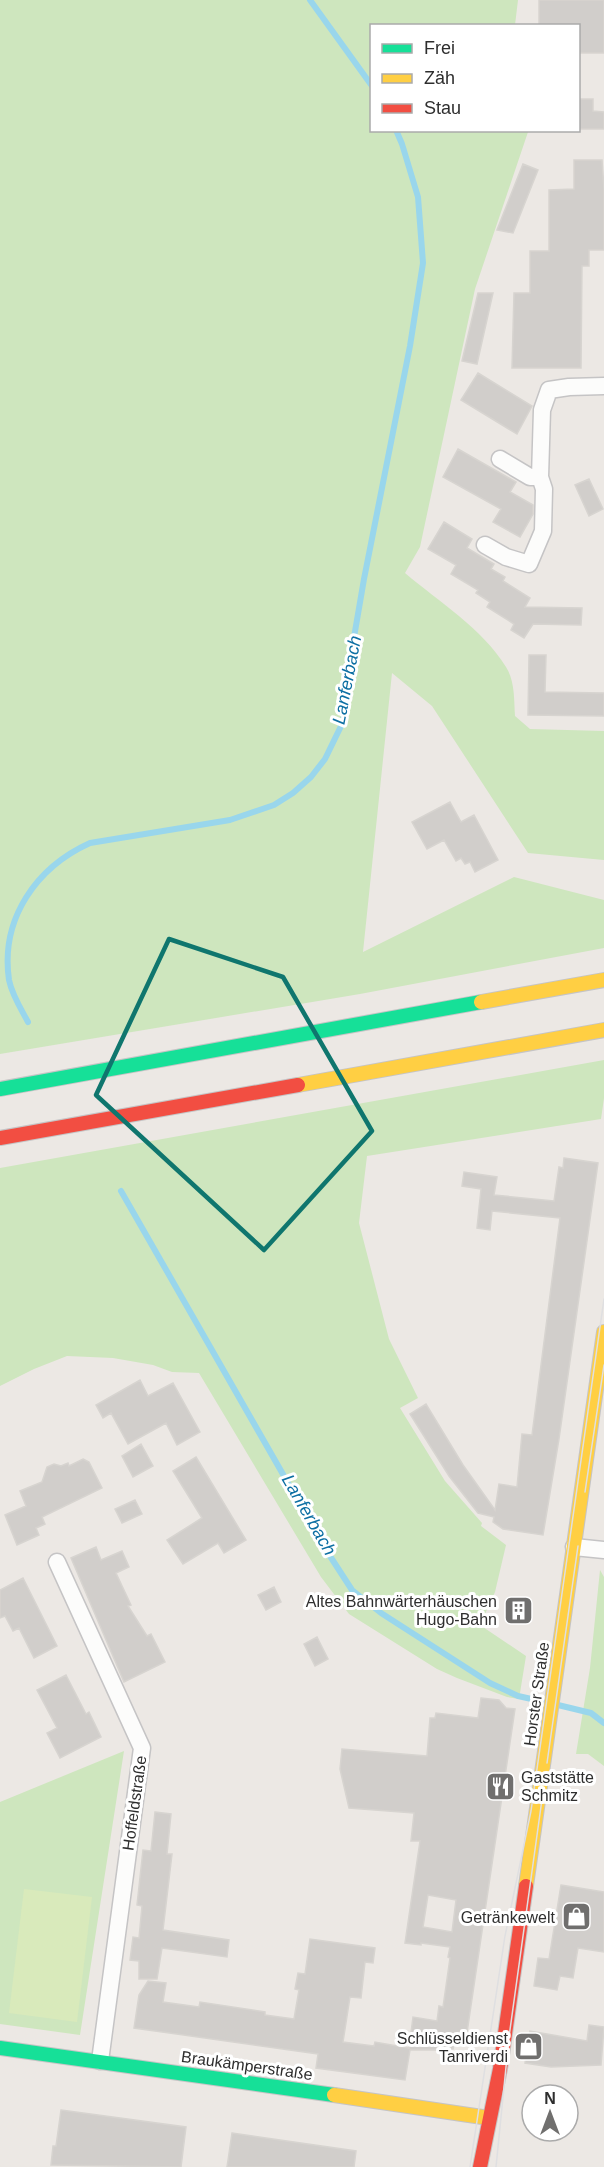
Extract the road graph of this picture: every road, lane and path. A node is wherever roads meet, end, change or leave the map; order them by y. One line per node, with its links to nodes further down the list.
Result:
1 (604, 386): 3 (street)
2 (500, 459): 3 (street)
3 (540, 477): 4 (street)
4 (484, 545)
5 (604, 980): 7 (main road)
6 (604, 1030): 8 (main road)
7 (0, 1089)
8 (0, 1138)
9 (604, 1332): 10 (main road, Horster Straße)
10 (601, 1375): 11 (main road, Horster Straße)
11 (574, 1547): 12 (street); 16 (main road, Horster Straße)
12 (604, 1550)
13 (57, 1562): 15 (street, Hoffeldstraße)
14 (0, 2048): 15 (main road, Braukämperstraße)
15 (100, 2061): 16 (main road, Braukämperstraße)
16 (489, 2118): 17 (main road, Horster Straße)
17 (480, 2167)

